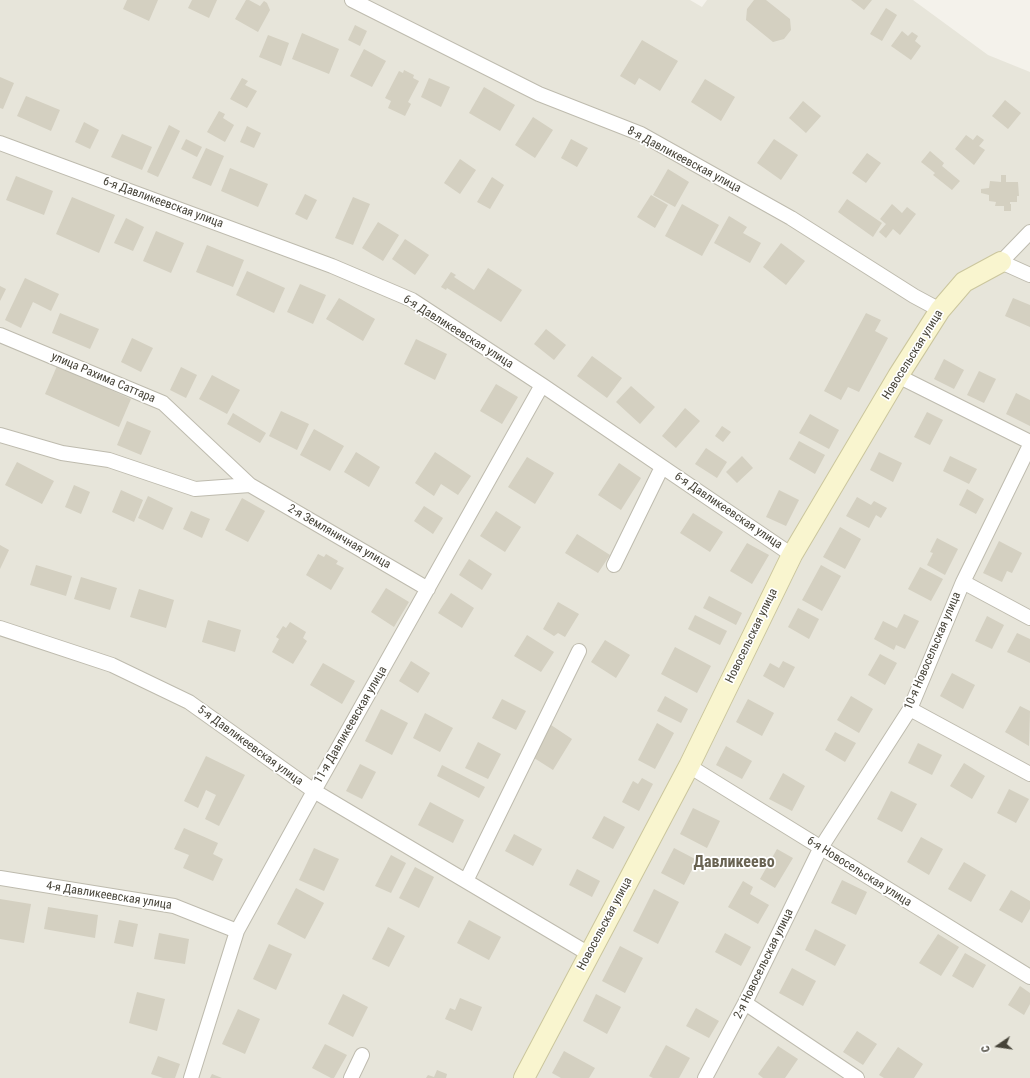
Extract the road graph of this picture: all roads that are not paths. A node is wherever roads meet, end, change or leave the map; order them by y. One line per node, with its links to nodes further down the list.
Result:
1 (352, 0): 6 (street, 8-я Давликеевская улица)
2 (0, 142): 9 (street, 6-я Давликеевская улица)
3 (1030, 232): 4 (street, Новосельская улица)
4 (1001, 262): 5 (street); 6 (street, Новосельская улица)
5 (1030, 275)
6 (940, 310): 8 (street, Новосельская улица)
7 (0, 335): 14 (street, улица Рахима Саттара)
8 (898, 376): 11 (street); 15 (street, Новосельская улица)
9 (542, 386): 13 (street, 6-я Давликеевская улица); 18 (street, 11-я Давликеевская улица)
10 (0, 435): 14 (street)
11 (1030, 442)
12 (1030, 445): 17 (street, 10-я Новосельская улица)
13 (662, 467): 15 (street, 6-я Давликеевская улица); 16 (street)
14 (250, 485): 18 (street, 2-я Земляничная улица)
15 (792, 555): 23 (street, Новосельская улица)
16 (614, 565)
17 (963, 582): 19 (street); 22 (street, 10-я Новосельская улица)
18 (428, 589): 25 (street, 11-я Давликеевская улица)
19 (1030, 618)
20 (0, 628): 25 (street, 5-я Давликеевская улица)
21 (579, 651): 28 (street)
22 (910, 709): 24 (street); 26 (street, 10-я Новосельская улица)
23 (688, 766): 26 (street, 6-я Новосельская улица); 30 (street, Новосельская улица)
24 (1030, 774)
25 (314, 791): 28 (street, 5-я Давликеевская улица); 29 (street, 11-я Давликеевская улица)
26 (820, 848): 31 (street, 6-я Новосельская улица); 32 (street, 2-я Новосельская улица)
27 (0, 878): 29 (street, 4-я Давликеевская улица)
28 (466, 881): 30 (street, 5-я Давликеевская улица)
29 (237, 931): 34 (street, 11-я Давликеевская улица)
30 (589, 954): 36 (street, Новосельская улица)
31 (1030, 978)
32 (745, 1003): 37 (street, 2-я Новосельская улица); 38 (street)
33 (362, 1055): 35 (street)
34 (191, 1078)
35 (351, 1078)
36 (524, 1078)
37 (705, 1078)
38 (857, 1078)

